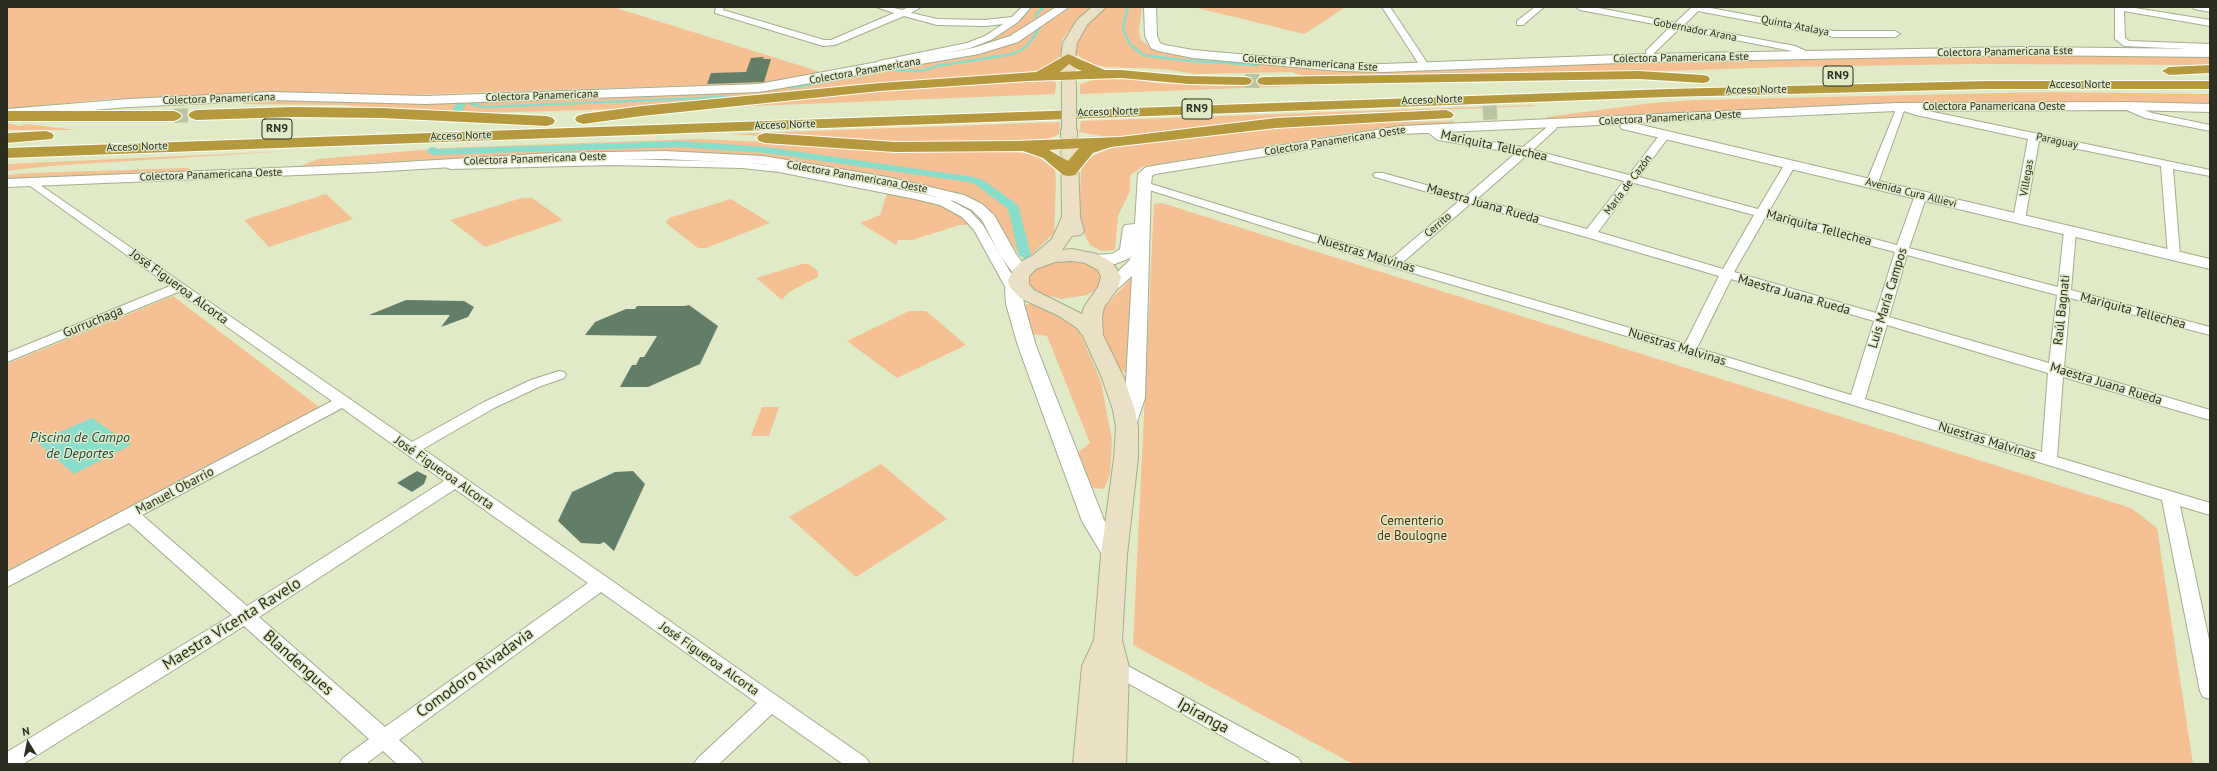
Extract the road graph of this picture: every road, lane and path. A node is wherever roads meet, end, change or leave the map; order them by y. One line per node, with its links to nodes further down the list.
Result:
1 (720, 7): 14 (street)
2 (880, 7): 14 (street)
3 (917, 7): 14 (street)
4 (1027, 7): 15 (street)
5 (1064, 7): 22 (street, Colectora Panamericana)
6 (1100, 7): 27 (main road)
7 (1150, 7): 28 (street, Colectora Panamericana Este)
8 (1386, 7): 28 (street)
9 (1540, 7): 16 (street)
10 (1580, 7): 19 (street, Gobernador Arana)
11 (2197, 7): 13 (street)
12 (2119, 8): 17 (street); 23 (street)
13 (2210, 9)
14 (901, 14): 18 (street)
15 (1015, 20): 18 (street); 21 (street)
16 (1520, 23)
17 (2210, 23)
18 (961, 24): 21 (street)
19 (1676, 26): 20 (street, Quinta Atalaya); 24 (street); 26 (street, Gobernador Arana)
20 (1894, 34)
21 (988, 38): 22 (street); 38 (street)
22 (1016, 38): 38 (street, Colectora Panamericana)
23 (2210, 47)
24 (1649, 53)
25 (2210, 53): 26 (street, Colectora Panamericana Este)
26 (1810, 55): 28 (street, Colectora Panamericana Este)
27 (1068, 58): 30 (highway); 32 (highway); 37 (main road)
28 (1425, 67)
29 (2210, 69): 33 (highway)
30 (1104, 74): 35 (highway); 37 (highway)
31 (2210, 74): 33 (highway, Acceso Norte / RN9)
32 (1028, 77): 37 (highway); 51 (highway)
33 (2156, 78): 34 (highway, Acceso Norte / RN9); 39 (highway, Acceso Norte / RN9); 40 (highway); 41 (highway, Acceso Norte / RN9)
34 (1712, 80): 36 (highway); 51 (highway, Acceso Norte / RN9)
35 (1245, 81)
36 (1264, 81)
37 (1069, 82): 59 (main road, bridge)
38 (785, 85): 46 (street, Colectora Panamericana)
39 (2210, 85)
40 (2210, 89)
41 (1766, 90): 45 (highway); 57 (highway, Acceso Norte / RN9)
42 (2126, 106): 43 (street, Colectora Panamericana Oeste); 44 (street, Colectora Panamericana Oeste); 55 (street)
43 (1900, 107): 52 (street, Colectora Panamericana Oeste); 60 (street, Paraguay); 76 (street)
44 (2210, 108)
45 (1501, 112)
46 (7, 113)
47 (1483, 113): 62 (highway)
48 (196, 115): 53 (highway)
49 (7, 116): 50 (highway)
50 (174, 116)
51 (583, 119): 53 (highway, Acceso Norte / RN9)
52 (1612, 120): 54 (street, Colectora Panamericana Oeste); 58 (street, Avenida Cura Allievi)
53 (547, 121): 61 (highway, Acceso Norte / RN9)
54 (1553, 124): 56 (street, Colectora Panamericana Oeste); 65 (street, Cerrito)
55 (2210, 128)
56 (1430, 129): 65 (street, Mariquita Tellechea); 77 (street, Colectora Panamericana Oeste)
57 (628, 131): 63 (highway, Acceso Norte / RN9); 64 (highway)
58 (1665, 135): 68 (street, Avenida Cura Allievi); 73 (street, María de Cazón)
59 (1069, 137): 62 (highway); 64 (highway); 70 (main road)
60 (2034, 137): 69 (street, Paraguay); 82 (street, Villegas)
61 (7, 138)
62 (1120, 142): 70 (highway)
63 (246, 143): 66 (highway, Acceso Norte / RN9); 67 (highway)
64 (1015, 146): 70 (highway)
65 (1525, 151): 73 (street, Mariquita Tellechea); 79 (street, Cerrito)
66 (7, 153)
67 (7, 163)
68 (1790, 164): 76 (street, Avenida Cura Allievi); 80 (street)
69 (2167, 165): 71 (street, Paraguay); 86 (street)
70 (1069, 171): 81 (main road)
71 (2210, 174)
72 (1378, 175): 79 (street, Maestra Juana Rueda)
73 (1633, 180): 80 (street, Mariquita Tellechea); 84 (street, María de Cazón)
74 (30, 181): 75 (street, Colectora Panamericana Oeste); 93 (street, Colectora Panamericana Oeste); 94 (street, José Figueroa Alcorta)
75 (7, 182)
76 (1872, 183): 78 (street, Avenida Cura Allievi)
77 (1144, 185): 87 (street); 88 (street); 90 (street, Nuestras Malvinas)
78 (1921, 195): 82 (street, Avenida Cura Allievi); 85 (street, Luis María Campos)
79 (1466, 199): 84 (street, Maestra Juana Rueda); 90 (street, Cerrito)
80 (1761, 213): 85 (street, Mariquita Tellechea); 92 (street)
81 (1071, 217): 88 (main road); 89 (main road)
82 (2019, 219): 83 (street, Avenida Cura Allievi)
83 (2070, 231): 86 (street, Avenida Cura Allievi); 96 (street, Raúl Bagnati)
84 (1590, 234): 92 (street, Maestra Juana Rueda)
85 (1902, 250): 96 (street, Mariquita Tellechea); 98 (street, Luis María Campos)
86 (2174, 255): 91 (street, Avenida Cura Allievi)
87 (1140, 257): 95 (street); 108 (street)
88 (1092, 259): 89 (main road); 95 (main road)
89 (1039, 260): 93 (main road)
90 (1394, 263): 101 (street, Nuestras Malvinas)
91 (2210, 264)
92 (1726, 275): 98 (street, Maestra Juana Rueda); 101 (street)
93 (1015, 281): 97 (main road); 115 (street)
94 (178, 287): 102 (street, Gurruchaga); 105 (street, José Figueroa Alcorta)
95 (1106, 290): 97 (main road); 100 (main road)
96 (2064, 292): 99 (street, Mariquita Tellechea); 103 (street, Raúl Bagnati)
97 (1040, 301): 100 (main road)
98 (1882, 320): 103 (street, Maestra Juana Rueda); 106 (street, Luis María Campos)
99 (2210, 331)
100 (1093, 335): 108 (main road)
101 (1689, 350): 106 (street, Nuestras Malvinas)
102 (7, 358)
103 (2056, 369): 107 (street, Maestra Juana Rueda); 110 (street, Raúl Bagnati)
104 (559, 375): 109 (street)
105 (342, 402): 109 (street, José Figueroa Alcorta); 114 (street, Manuel Obarrio)
106 (1857, 402): 110 (street, Nuestras Malvinas)
107 (2210, 416)
108 (1127, 427): 115 (main road)
109 (410, 450): 111 (street, José Figueroa Alcorta)
110 (2049, 460): 112 (street, Nuestras Malvinas)
111 (454, 481): 117 (street, José Figueroa Alcorta); 118 (street, Maestra Vicenta Ravelo)
112 (2170, 497): 113 (street, Nuestras Malvinas); 119 (street)
113 (2210, 509)
114 (130, 514): 116 (street, Manuel Obarrio); 118 (street, Blandengues)
115 (1114, 555): 120 (main road)
116 (7, 580)
117 (601, 583): 122 (street, José Figueroa Alcorta); 123 (street, Comodoro Rivadavia)
118 (246, 616): 123 (street, Blandengues); 124 (street, Maestra Vicenta Ravelo)
119 (2206, 653): 121 (street)
120 (1111, 654): 129 (main road); 130 (main road); 131 (street, Ipiranga)
121 (2210, 691)
122 (770, 702): 127 (street); 128 (street, José Figueroa Alcorta)
123 (384, 739): 125 (street, Comodoro Rivadavia); 126 (street, Blandengues)
124 (7, 763)
125 (350, 764)
126 (412, 764)
127 (705, 764)
128 (859, 764)
129 (1089, 764)
130 (1110, 764)
131 (1291, 764)

